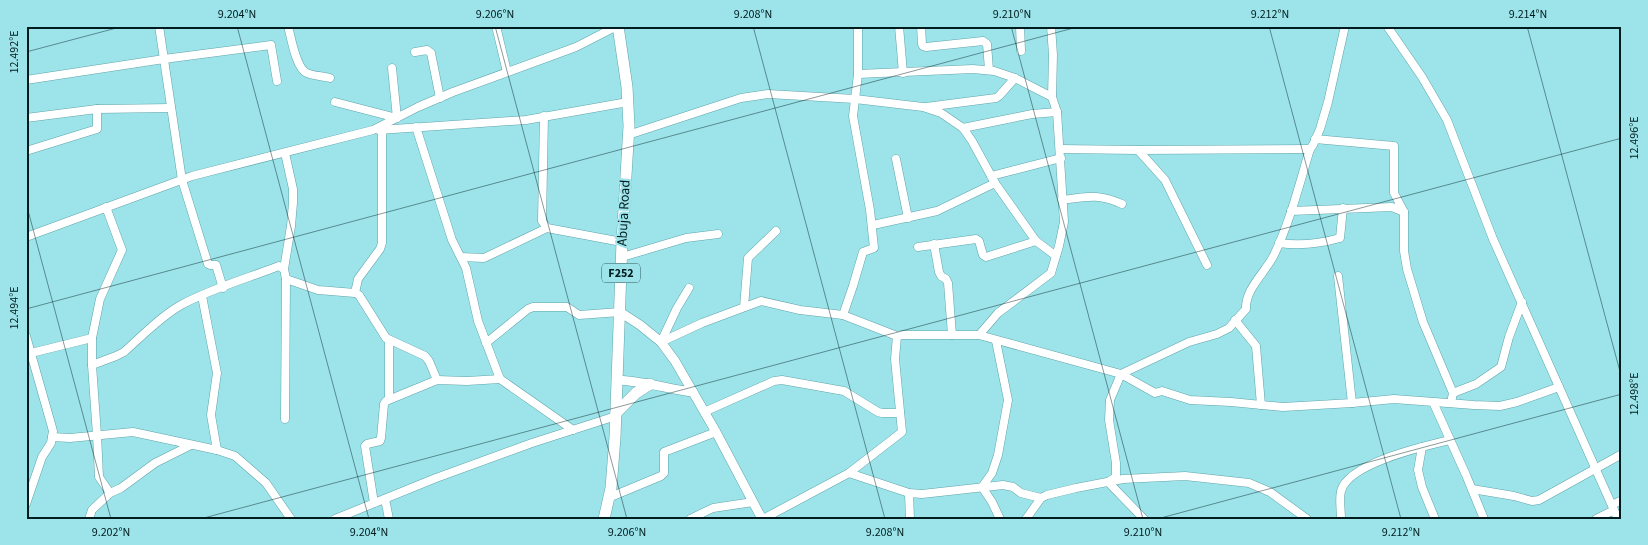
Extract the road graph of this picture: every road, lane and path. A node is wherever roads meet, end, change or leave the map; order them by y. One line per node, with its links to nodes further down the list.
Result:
1 (159, 26): 14 (street)
2 (288, 26): 20 (street)
3 (496, 26): 17 (street)
4 (618, 26): 17 (street); 28 (main road, Abuja Road / F252)
5 (858, 26): 19 (street)
6 (899, 26): 18 (street)
7 (922, 26): 16 (street)
8 (1020, 26): 12 (street)
9 (1051, 26): 24 (street)
10 (1344, 26): 40 (street)
11 (1387, 26): 78 (street)
12 (1021, 50)
13 (415, 52): 25 (street)
14 (164, 59): 22 (street); 23 (street); 30 (street)
15 (392, 68): 35 (street)
16 (989, 70): 18 (street); 21 (street)
17 (506, 72): 25 (street)
18 (903, 73): 19 (street)
19 (858, 74): 26 (street)
20 (330, 78)
21 (1015, 78): 24 (street); 29 (street)
22 (26, 80)
23 (277, 81)
24 (1052, 97): 32 (street)
25 (440, 98): 35 (street)
26 (856, 99): 29 (street); 39 (street); 57 (street)
27 (334, 102): 35 (street)
28 (628, 102): 33 (street); 39 (main road, Abuja Road / F252)
29 (923, 107): 37 (street)
30 (172, 108): 31 (street); 48 (street)
31 (98, 109): 34 (street); 44 (street)
32 (1058, 112): 37 (street); 41 (street)
33 (544, 116): 36 (street); 58 (street)
34 (26, 118)
35 (397, 118): 38 (street)
36 (416, 127): 38 (street); 68 (street)
37 (963, 128): 49 (street)
38 (378, 130): 45 (street); 76 (street)
39 (628, 134): 63 (main road, Abuja Road / F252)
40 (1315, 138): 42 (street); 55 (street)
41 (1060, 149): 43 (street); 46 (street)
42 (1310, 149): 43 (street); 54 (street)
43 (1138, 150): 70 (street)
44 (26, 151)
45 (285, 153): 48 (street); 71 (street)
46 (1061, 158): 49 (street); 50 (street)
47 (896, 159): 56 (street)
48 (182, 180): 52 (street); 74 (street)
49 (993, 180): 56 (street); 62 (street)
50 (1062, 200): 51 (street); 67 (street)
51 (1122, 204)
52 (106, 207): 61 (street); 87 (street)
53 (1343, 208): 54 (street); 55 (street); 64 (street)
54 (1291, 211): 64 (street)
55 (1404, 212): 101 (street)
56 (908, 218): 57 (street)
57 (873, 225): 81 (street)
58 (546, 228): 63 (street); 68 (street)
59 (776, 231): 79 (street)
60 (718, 234): 69 (street)
61 (26, 237)
62 (1036, 241): 65 (street); 67 (street)
63 (622, 242): 69 (main road, Abuja Road / F252)
64 (1279, 243): 82 (street)
65 (934, 244): 66 (street); 83 (street)
66 (918, 246)
67 (1056, 256): 84 (street)
68 (461, 257): 91 (street)
69 (622, 257): 80 (main road, Abuja Road / F252)
70 (1207, 265)
71 (284, 269): 73 (street); 74 (street)
72 (1338, 276): 104 (street)
73 (286, 279): 76 (street); 110 (street)
74 (223, 288): 77 (street)
75 (689, 288): 90 (street)
76 (355, 292): 88 (street)
77 (202, 296): 93 (street); 118 (street)
78 (1522, 302): 99 (street); 101 (street)
79 (744, 307): 81 (street); 90 (street)
80 (620, 312): 90 (street); 91 (street); 97 (main road, Abuja Road / F252)
81 (843, 315): 86 (street)
82 (1235, 320): 94 (street); 106 (street)
83 (952, 335): 84 (street); 86 (street)
84 (979, 335): 89 (street)
85 (26, 336): 92 (street)
86 (897, 336): 108 (street)
87 (92, 338): 92 (street); 93 (street)
88 (389, 340): 95 (street); 102 (street)
89 (996, 341): 94 (street); 123 (street)
90 (661, 342): 100 (street)
91 (486, 343): 96 (street)
92 (31, 353): 114 (street)
93 (92, 365): 113 (street)
94 (1121, 374): 106 (street); 122 (street)
95 (437, 380): 96 (street); 102 (street)
96 (500, 380): 111 (street)
97 (617, 380): 98 (street); 109 (main road, Abuja Road / F252)
98 (650, 384): 100 (street); 109 (main road)
99 (1559, 387): 105 (street); 120 (street)
100 (693, 392): 107 (street)
101 (1453, 392): 105 (street)
102 (389, 399): 132 (street)
103 (1433, 402): 104 (street); 105 (street); 115 (street)
104 (1352, 403): 106 (street)
105 (1451, 403)
106 (1261, 405)
107 (704, 412): 108 (street); 112 (street)
108 (900, 413): 121 (street)
109 (616, 414): 111 (street); 127 (main road, Abuja Road / F252)
110 (285, 419)
111 (573, 430): 129 (street)
112 (716, 432): 127 (street); 131 (street)
113 (97, 435): 114 (street); 116 (street); 125 (street)
114 (52, 437): 133 (street)
115 (1450, 440): 117 (street); 124 (street)
116 (191, 445): 118 (street); 125 (street)
117 (1422, 447): 148 (street); 149 (street)
118 (217, 450): 138 (street)
119 (1622, 454): 120 (street)
120 (1596, 469): 124 (street); 134 (street)
121 (849, 473): 126 (street); 143 (street)
122 (1108, 482): 128 (street); 135 (street); 136 (street)
123 (982, 487): 126 (street); 128 (street); 145 (street)
124 (1472, 489): 150 (street)
125 (110, 493): 137 (street)
126 (909, 493): 144 (street)
127 (608, 498): 141 (main road, Abuja Road / F252)
128 (1041, 498): 146 (street)
129 (385, 499): 132 (street); 140 (street)
130 (1622, 500): 134 (street)
131 (753, 502): 142 (street); 143 (street)
132 (374, 503): 139 (street)
133 (26, 504)
134 (1613, 507): 151 (street); 152 (street)
135 (1142, 516): 147 (street)
136 (1303, 517)
137 (89, 519)
138 (291, 519)
139 (335, 519)
140 (389, 519)
141 (604, 519)
142 (690, 519)
143 (762, 519)
144 (910, 519)
145 (1000, 519)
146 (1026, 519)
147 (1150, 519)
148 (1342, 519)
149 (1435, 519)
150 (1484, 519)
151 (1596, 519)
152 (1618, 519)

